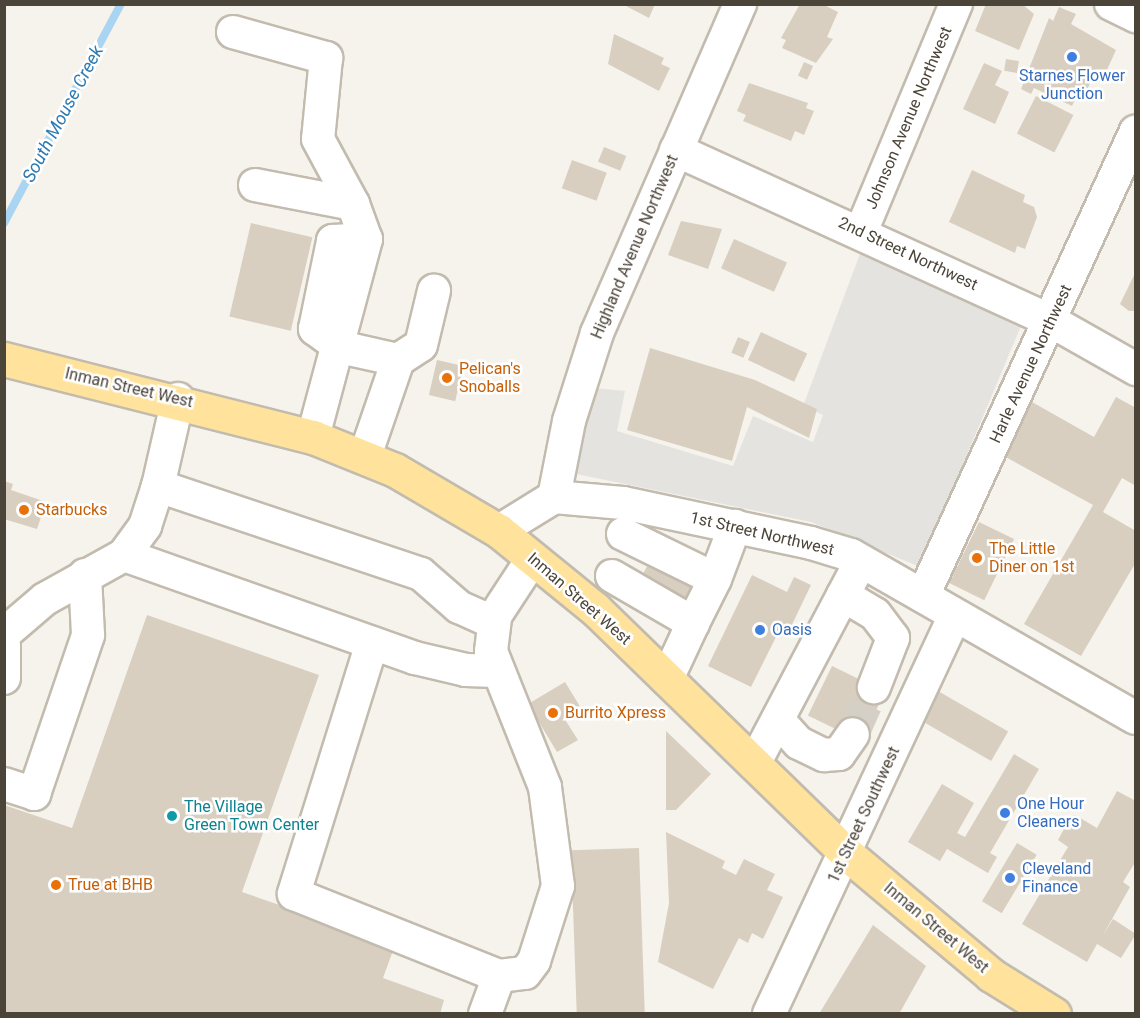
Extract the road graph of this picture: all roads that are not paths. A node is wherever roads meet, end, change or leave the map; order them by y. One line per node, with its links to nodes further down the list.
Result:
1 (740, 4): 7 (street, Highland Avenue Northwest)
2 (956, 4): 10 (street, Johnson Avenue Northwest)
3 (1111, 4): 4 (street)
4 (1136, 16)
5 (233, 32): 9 (street)
6 (1136, 131): 12 (street, Harle Avenue Northwest)
7 (676, 150): 10 (street, 2nd Street Northwest); 21 (street, Highland Avenue Northwest)
8 (255, 185): 9 (street)
9 (353, 204): 13 (street)
10 (861, 232): 12 (street, 2nd Street Northwest)
11 (434, 291): 15 (street)
12 (1051, 321): 16 (street, 2nd Street Northwest); 33 (street, Harle Avenue Northwest)
13 (340, 347): 15 (street); 18 (street)
14 (4, 359): 17 (main road, Inman Street West)
15 (399, 360): 19 (street)
16 (1136, 369)
17 (178, 399): 18 (main road, Inman Street West); 20 (street)
18 (313, 437): 19 (main road, Inman Street West)
19 (365, 456): 24 (main road, Inman Street West)
20 (158, 486): 26 (street); 36 (street)
21 (554, 496): 22 (street, 1st Street Northwest); 24 (street)
22 (624, 503): 23 (street, 1st Street Northwest); 25 (street)
23 (735, 526): 28 (street, 1st Street Northwest); 31 (street)
24 (499, 531): 27 (main road, Inman Street West)
25 (624, 534): 30 (street); 31 (street)
26 (124, 555): 29 (street); 39 (street)
27 (533, 558): 34 (main road, Inman Street West); 36 (street)
28 (861, 561): 32 (street); 33 (street, 1st Street Northwest)
29 (85, 575): 38 (street); 49 (street)
30 (612, 576): 34 (street); 37 (street)
31 (715, 579): 37 (street)
32 (843, 595): 44 (street); 46 (street)
33 (923, 596): 35 (street, 1st Street Northwest)
34 (596, 609): 43 (main road, Inman Street West)
35 (955, 615): 45 (street, 1st Street Northwest); 50 (street, 1st Street Southwest)
36 (493, 622): 41 (street)
37 (693, 623): 43 (street)
38 (4, 634)
39 (372, 643): 41 (street); 51 (street)
40 (4, 645): 42 (street)
41 (497, 671): 51 (street)
42 (4, 678)
43 (667, 679): 48 (main road, Inman Street West)
44 (874, 687)
45 (1136, 718)
46 (778, 720): 47 (street); 48 (street)
47 (853, 734)
48 (754, 764): 50 (main road, Inman Street West)
49 (4, 784)
50 (848, 854): 53 (street, 1st Street Southwest); 54 (main road, Inman Street West)
51 (499, 976): 52 (street)
52 (485, 1014)
53 (769, 1014)
54 (1054, 1014)

